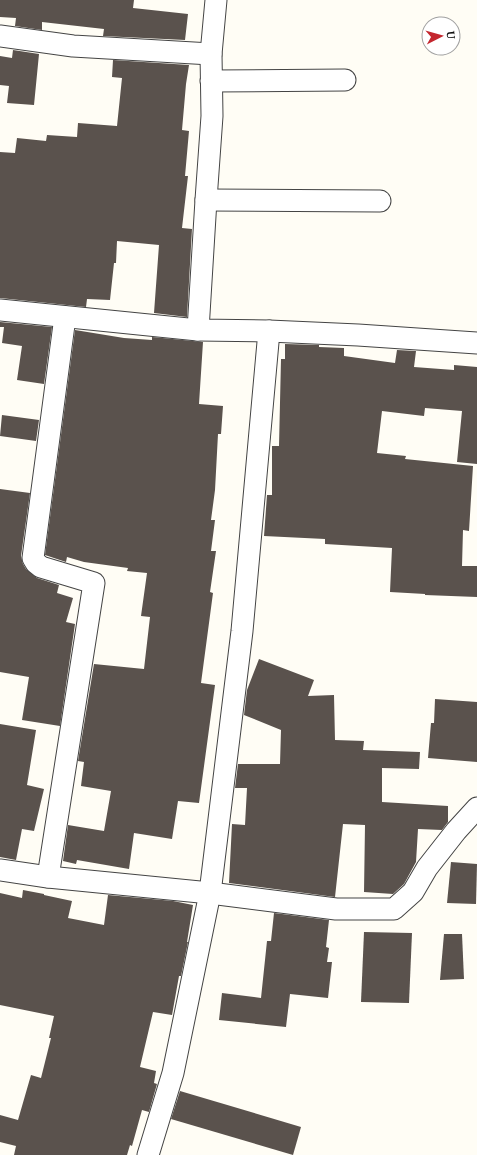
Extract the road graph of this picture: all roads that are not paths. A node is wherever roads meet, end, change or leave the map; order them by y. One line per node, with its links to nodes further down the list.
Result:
1 (216, 0): 3 (street)
2 (0, 36): 3 (street)
3 (211, 54): 5 (street)
4 (345, 80): 5 (street)
5 (211, 81): 6 (street)
6 (206, 200): 7 (street); 10 (street)
7 (380, 201)
8 (0, 310): 9 (street)
9 (65, 317): 10 (street); 15 (street)
10 (198, 330): 11 (street)
11 (269, 331): 12 (street); 16 (street)
12 (477, 343)
13 (477, 808): 16 (street)
14 (0, 870): 15 (street)
15 (48, 878): 16 (street)
16 (210, 893): 17 (street)
17 (148, 1155)

